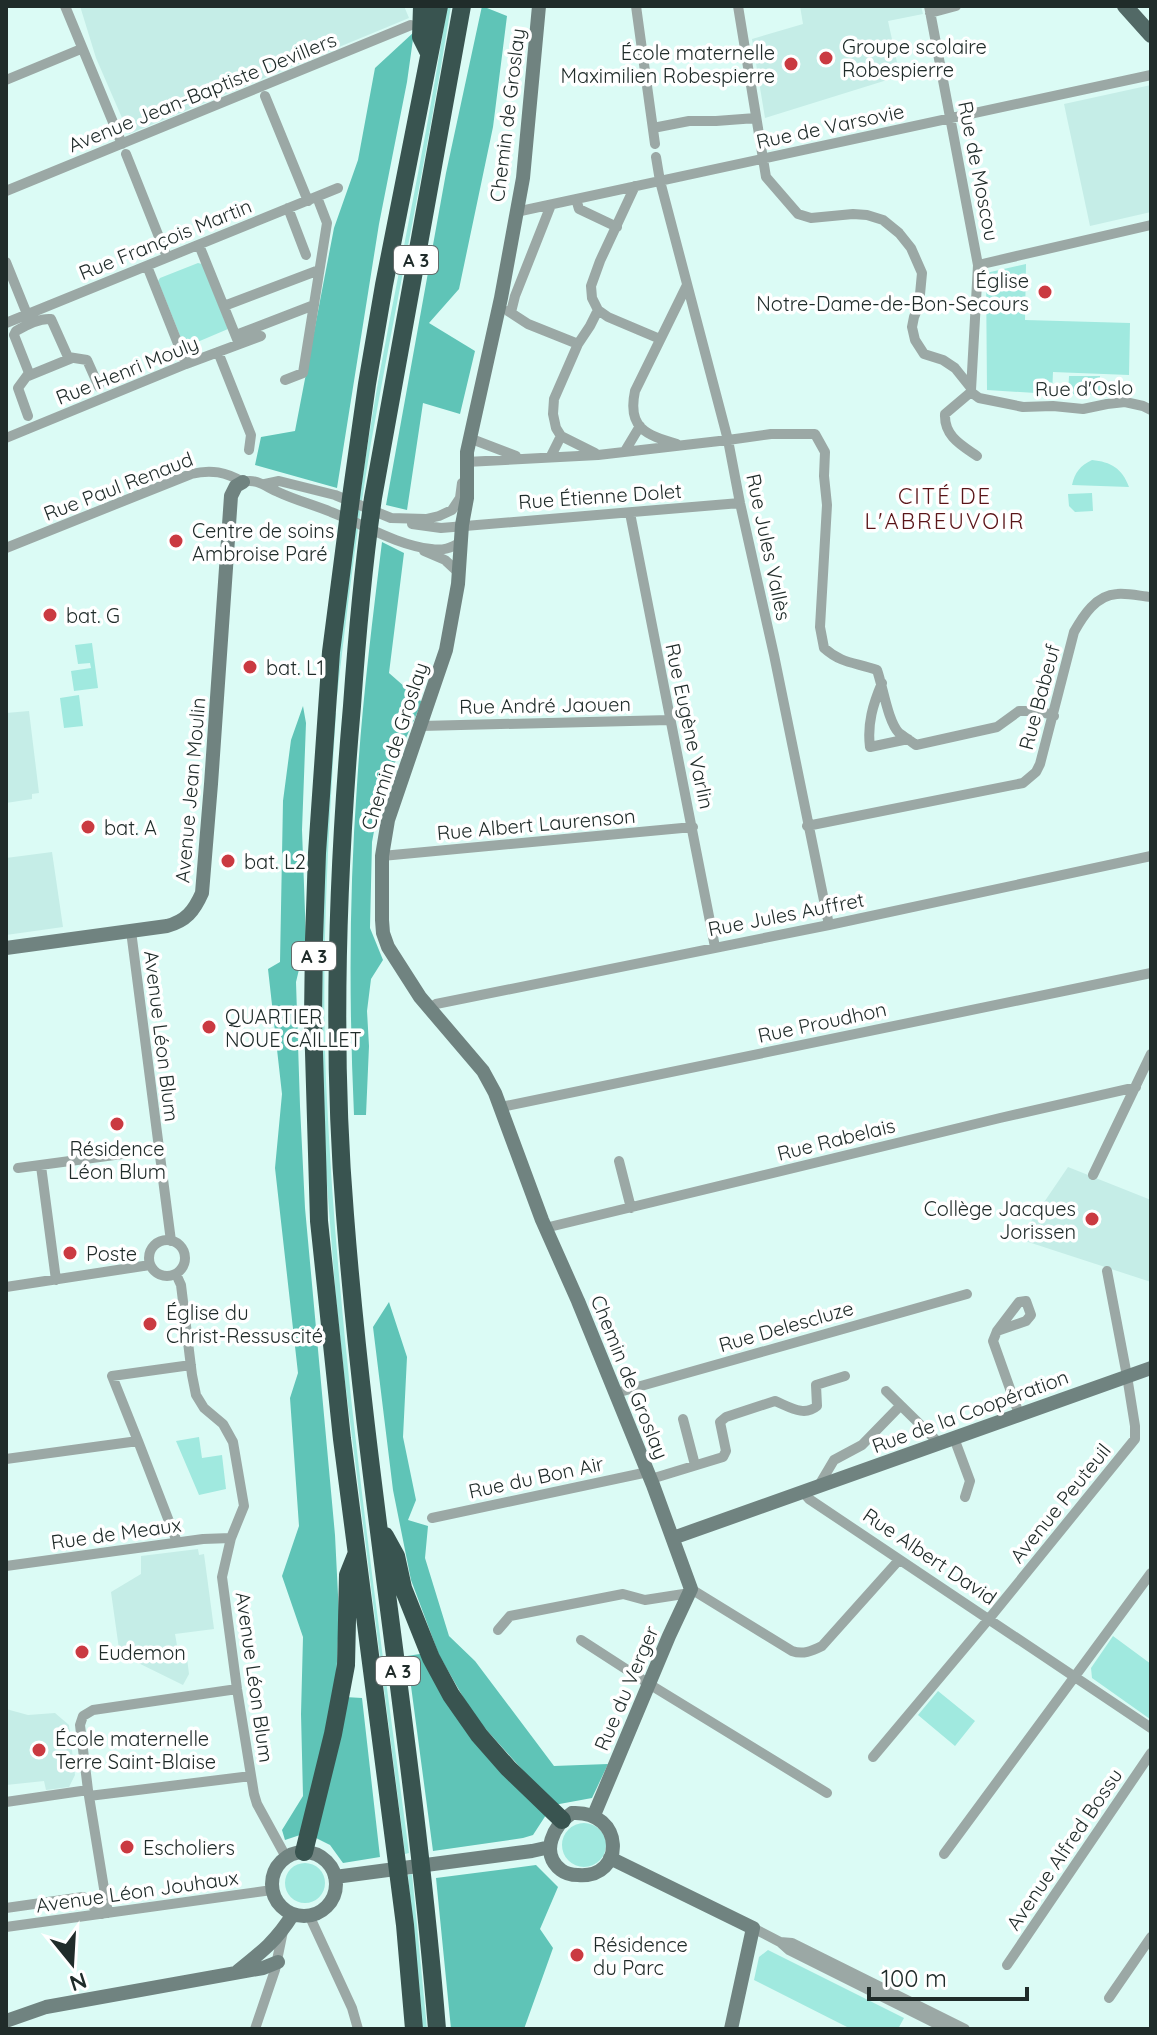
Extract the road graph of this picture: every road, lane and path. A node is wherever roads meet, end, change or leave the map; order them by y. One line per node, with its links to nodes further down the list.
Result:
1 (65, 6): 14 (street)
2 (422, 6): 15 (highway)
3 (439, 6): 15 (highway, A 3)
4 (473, 6): 11 (highway)
5 (539, 6): 34 (street, Chemin de Groslay)
6 (636, 6): 21 (street)
7 (738, 6): 19 (street)
8 (956, 6): 10 (street)
9 (1125, 6): 13 (main road)
10 (930, 10): 20 (street, Rue de Moscou)
11 (461, 14): 140 (highway, A 3)
12 (411, 25): 23 (street, Avenue Jean-Baptiste Devillers)
13 (1151, 35)
14 (81, 49): 17 (street); 23 (street)
15 (430, 55): 144 (highway, A 3)
16 (1151, 75): 20 (street, Rue de Varsovie)
17 (6, 80)
18 (265, 96): 30 (street)
19 (756, 118): 21 (street); 25 (street)
20 (951, 120): 25 (street, Rue de Varsovie); 41 (street, Rue de Moscou)
21 (653, 128): 22 (street)
22 (655, 144)
23 (124, 149): 29 (street, Avenue Jean-Baptiste Devillers); 39 (street)
24 (656, 157): 26 (street, Rue Jules Vallès)
25 (764, 159): 26 (street, Rue de Varsovie); 61 (street)
26 (660, 181): 27 (street, Rue de Varsovie); 44 (street, Rue Jules Vallès)
27 (635, 186): 31 (street, Rue de Varsovie); 36 (street)
28 (338, 188): 30 (street, Rue François Martin)
29 (6, 191)
30 (312, 199): 33 (street, Rue François Martin); 43 (street)
31 (576, 199): 32 (street, Rue de Varsovie); 36 (street)
32 (551, 205): 34 (street, Rue de Varsovie); 47 (street)
33 (288, 208): 37 (street, Rue François Martin); 38 (street)
34 (516, 212): 47 (street, Chemin de Groslay)
35 (1151, 225): 41 (street)
36 (617, 227): 48 (street)
37 (199, 245): 39 (street, Rue François Martin); 46 (street)
38 (306, 255)
39 (167, 257): 42 (street, Rue François Martin)
40 (6, 262): 49 (street)
41 (978, 265): 61 (street, Rue de Moscou)
42 (147, 266): 49 (street, Rue François Martin); 57 (street)
43 (319, 270): 45 (street); 46 (street)
44 (687, 285): 52 (street); 68 (street, Rue Jules Vallès)
45 (314, 305): 53 (street); 59 (street)
46 (224, 306): 53 (street)
47 (505, 310): 54 (street); 67 (street, Chemin de Groslay)
48 (598, 310): 52 (street); 54 (street)
49 (29, 319): 50 (street, Rue François Martin); 56 (street); 58 (street)
50 (6, 323)
51 (261, 336): 53 (street, Rue Henri Mouly)
52 (660, 339): 64 (street)
53 (238, 340): 55 (street, Rue Henri Mouly)
54 (578, 344): 65 (street)
55 (218, 352): 57 (street, Rue Henri Mouly); 70 (street)
56 (72, 358): 58 (street); 60 (street)
57 (186, 364): 66 (street, Rue Henri Mouly)
58 (28, 376): 63 (street)
59 (285, 380)
60 (99, 387)
61 (971, 390): 62 (street, Rue d'Oslo); 74 (street)
62 (1151, 410)
63 (28, 416)
64 (640, 426): 69 (street); 71 (street)
65 (561, 436): 72 (street); 73 (street)
66 (6, 438)
67 (469, 438): 75 (street); 76 (street, Chemin de Groslay)
68 (728, 440): 69 (street); 79 (street, Rue Jules Vallès); 88 (street)
69 (683, 446): 71 (street)
70 (249, 450)
71 (625, 451): 72 (street)
72 (598, 455): 73 (street)
73 (551, 456): 75 (street)
74 (977, 456)
75 (521, 458): 76 (street)
76 (466, 462): 81 (street); 82 (street, Chemin de Groslay)
77 (243, 482): 78 (street, Rue Paul Renaud); 85 (street, Rue Paul Renaud); 98 (street, Avenue Jean Moulin)
78 (265, 484): 81 (street, Rue Paul Renaud); 84 (street)
79 (740, 503): 80 (street, Rue Étienne Dolet); 93 (street, Rue Jules Vallès)
80 (630, 513): 82 (street, Rue Étienne Dolet); 90 (street, Rue Eugène Varlin)
81 (391, 518): 82 (street, Rue Étienne Dolet)
82 (462, 525): 83 (street, Chemin de Groslay)
83 (461, 542): 84 (street); 86 (street, Chemin de Groslay)
84 (411, 545): 86 (street)
85 (6, 548)
86 (459, 573): 91 (street, Chemin de Groslay)
87 (1151, 597): 89 (street, Rue Babeuf)
88 (882, 683): 92 (street); 92 (street)
89 (1054, 716): 92 (street); 93 (street, Rue Babeuf)
90 (670, 720): 91 (street, Rue André Jaouen); 94 (street, Rue Eugène Varlin)
91 (421, 726): 95 (street, Chemin de Groslay)
92 (908, 739)
93 (807, 826): 97 (street, Rue Jules Vallès)
94 (693, 827): 95 (street, Rue Albert Laurenson); 99 (street, Rue Eugène Varlin)
95 (382, 856): 102 (street, Chemin de Groslay)
96 (1151, 856): 97 (street, Rue Jules Auffret)
97 (829, 925): 99 (street, Rue Jules Auffret)
98 (131, 931): 100 (street, Avenue Jean Moulin); 106 (street, Avenue Léon Blum)
99 (715, 947): 102 (street, Rue Jules Auffret)
100 (6, 948)
101 (1151, 973): 105 (street, Rue Proudhon)
102 (429, 1008): 105 (street, Chemin de Groslay)
103 (1151, 1054): 104 (street)
104 (1136, 1087): 110 (street); 111 (street, Rue Rabelais)
105 (501, 1107): 112 (street, Chemin de Groslay)
106 (159, 1149): 108 (street); 113 (street, Avenue Léon Blum)
107 (619, 1161): 111 (street)
108 (41, 1166): 109 (street); 117 (street)
109 (18, 1168)
110 (1093, 1175)
111 (631, 1208): 112 (street, Rue Rabelais)
112 (545, 1228): 126 (street, Chemin de Groslay)
113 (171, 1241): 114 (street); 116 (street, Avenue Léon Blum)
114 (150, 1265): 116 (street); 117 (street)
115 (1107, 1271): 124 (street, Avenue Peuteuil)
116 (176, 1274): 121 (street, Avenue Léon Blum)
117 (56, 1280): 118 (street)
118 (6, 1287)
119 (967, 1294): 126 (street, Rue Delescluze)
120 (997, 1331): 128 (street)
121 (191, 1365): 131 (street); 141 (street, Avenue Léon Blum)
122 (1151, 1368): 124 (street, Rue de la Coopération)
123 (845, 1376): 134 (street, Rue du Bon Air)
124 (1127, 1376): 128 (street, Rue de la Coopération); 149 (street, Avenue Peuteuil)
125 (886, 1391): 127 (street)
126 (616, 1393): 135 (street, Chemin de Groslay)
127 (900, 1406): 132 (street); 136 (street)
128 (1019, 1414): 130 (street, Rue de la Coopération)
129 (683, 1419): 134 (street)
130 (954, 1438): 132 (street, Rue de la Coopération); 138 (street)
131 (138, 1441): 133 (street); 143 (street)
132 (939, 1443): 136 (street, Rue de la Coopération)
133 (6, 1459)
134 (695, 1465): 135 (street, Rue du Bon Air)
135 (649, 1476): 139 (street, Rue du Bon Air); 142 (street, Chemin de Groslay)
136 (818, 1487): 137 (street, Rue de la Coopération)
137 (803, 1492): 142 (street); 145 (street, Rue Albert David)
138 (965, 1497)
139 (432, 1518)
140 (379, 1525): 163 (highway); 188 (highway, A 3)
141 (231, 1538): 143 (street, Rue de Meaux); 154 (street, Avenue Léon Blum)
142 (673, 1538): 148 (street, Chemin de Groslay)
143 (177, 1542): 146 (street, Rue de Meaux)
144 (357, 1552): 165 (highway); 187 (highway, A 3)
145 (899, 1560): 148 (street); 149 (street, Rue Albert David)
146 (6, 1566)
147 (1151, 1573): 152 (street)
148 (690, 1586): 150 (street); 153 (street, Rue du Verger)
149 (988, 1620): 152 (street, Rue Albert David); 157 (street, Avenue Peuteuil)
150 (498, 1630)
151 (581, 1640): 153 (street)
152 (1074, 1678): 155 (street, Rue Albert David); 166 (street)
153 (649, 1684): 160 (street); 162 (street, Rue du Verger)
154 (237, 1689): 158 (street, Avenue Léon Blum); 159 (street)
155 (1151, 1728)
156 (1151, 1753): 179 (street, Avenue Alfred Bossu)
157 (873, 1757)
158 (251, 1776): 159 (street); 165 (street, Avenue Léon Blum)
159 (88, 1793): 161 (street); 171 (street)
160 (827, 1793)
161 (6, 1802)
162 (594, 1815): 163 (street); 167 (street)
163 (562, 1820): 164 (street)
164 (550, 1847): 167 (street); 168 (street)
165 (295, 1854): 168 (street); 169 (street)
166 (944, 1854)
167 (610, 1858): 174 (street)
168 (335, 1877): 172 (street)
169 (272, 1890): 171 (street, Avenue Léon Jouhaux); 172 (street)
170 (6, 1908): 171 (street)
171 (105, 1913): 173 (street, Avenue Léon Jouhaux)
172 (301, 1915): 175 (street); 186 (street)
173 (6, 1927)
174 (753, 1928): 177 (street); 189 (street)
175 (283, 1931): 178 (street); 181 (street)
176 (1151, 1937): 183 (street)
177 (780, 1942): 190 (street); 191 (street)
178 (278, 1962): 180 (street); 182 (street)
179 (1007, 1965)
180 (263, 1968): 181 (street); 182 (street)
181 (237, 1972): 184 (street)
182 (269, 1988): 185 (street)
183 (1109, 1998)
184 (6, 2021)
185 (255, 2029)
186 (358, 2029)
187 (414, 2029)
188 (437, 2029)
189 (731, 2029)
190 (947, 2029)
191 (965, 2029)

